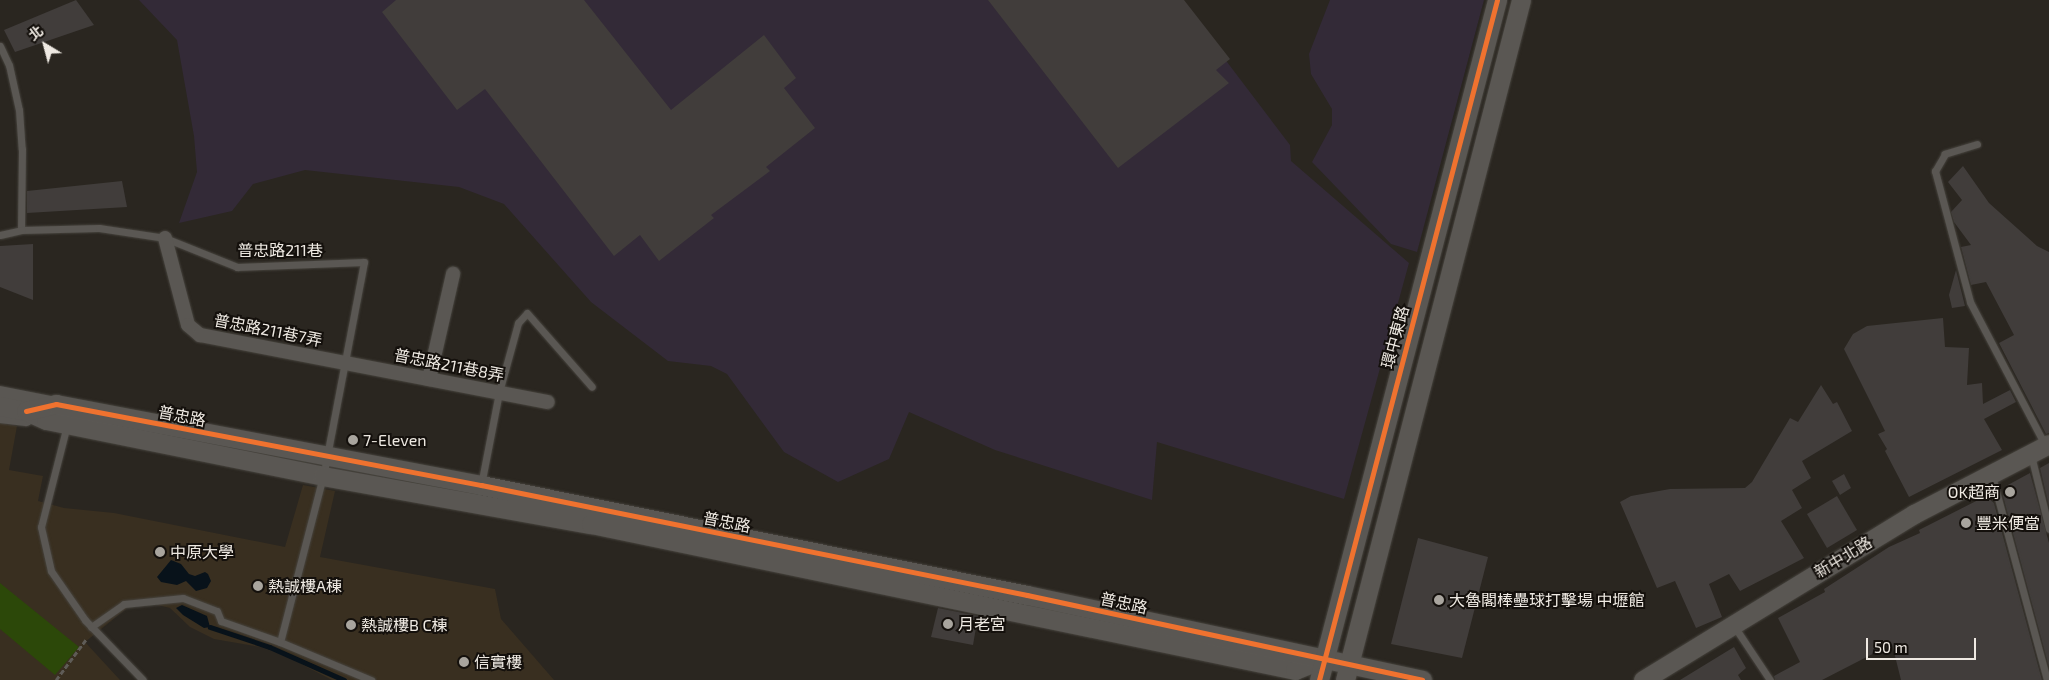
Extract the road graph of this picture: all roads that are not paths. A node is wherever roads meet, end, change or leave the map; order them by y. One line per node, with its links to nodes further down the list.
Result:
1 (1497, 0): 30 (street, 環中東路)
2 (1521, 0): 31 (street)
3 (0, 46): 5 (lane)
4 (1977, 144): 21 (lane)
5 (22, 230): 6 (lane, 普忠路211巷); 7 (lane, 普忠路211巷)
6 (0, 236)
7 (165, 238): 9 (street, 普忠路211巷7弄); 9 (lane, 普忠路211巷)
8 (453, 274): 10 (street)
9 (344, 362): 10 (street, 普忠路211巷8弄); 22 (lane, 普忠路211巷)
10 (429, 379): 12 (street, 普忠路211巷8弄)
11 (592, 387): 12 (lane)
12 (499, 392): 14 (street, 普忠路211巷8弄); 24 (lane)
13 (0, 393): 15 (street)
14 (548, 402)
15 (56, 404): 17 (street, 普忠路); 22 (street, 普忠路)
16 (0, 406): 17 (street, 普忠路)
17 (26, 411): 19 (street, 普忠路)
18 (0, 416): 19 (street)
19 (46, 420): 20 (street, 普忠路)
20 (68, 424): 22 (street, 普忠路); 28 (lane)
21 (2042, 447): 23 (street, 新中北路); 26 (lane)
22 (324, 467): 24 (street, 普忠路); 25 (street, 普忠路); 29 (lane, 普忠路211巷)
23 (1991, 474): 27 (street, 新中北路); 38 (lane)
24 (481, 485): 25 (lane); 30 (street, 普忠路)
25 (477, 505): 30 (street, 普忠路)
26 (2049, 529)
27 (1733, 624): 36 (street, 新中北路); 37 (lane)
28 (92, 627): 29 (lane); 32 (lane)
29 (280, 642): 33 (lane)
30 (1324, 658): 31 (street, 普忠路); 34 (street, 環中東路)
31 (1348, 672): 35 (street, 普忠路)
32 (143, 680)
33 (371, 680)
34 (1318, 680)
35 (1422, 680)
36 (1643, 680)
37 (1770, 680)
38 (2047, 680)

